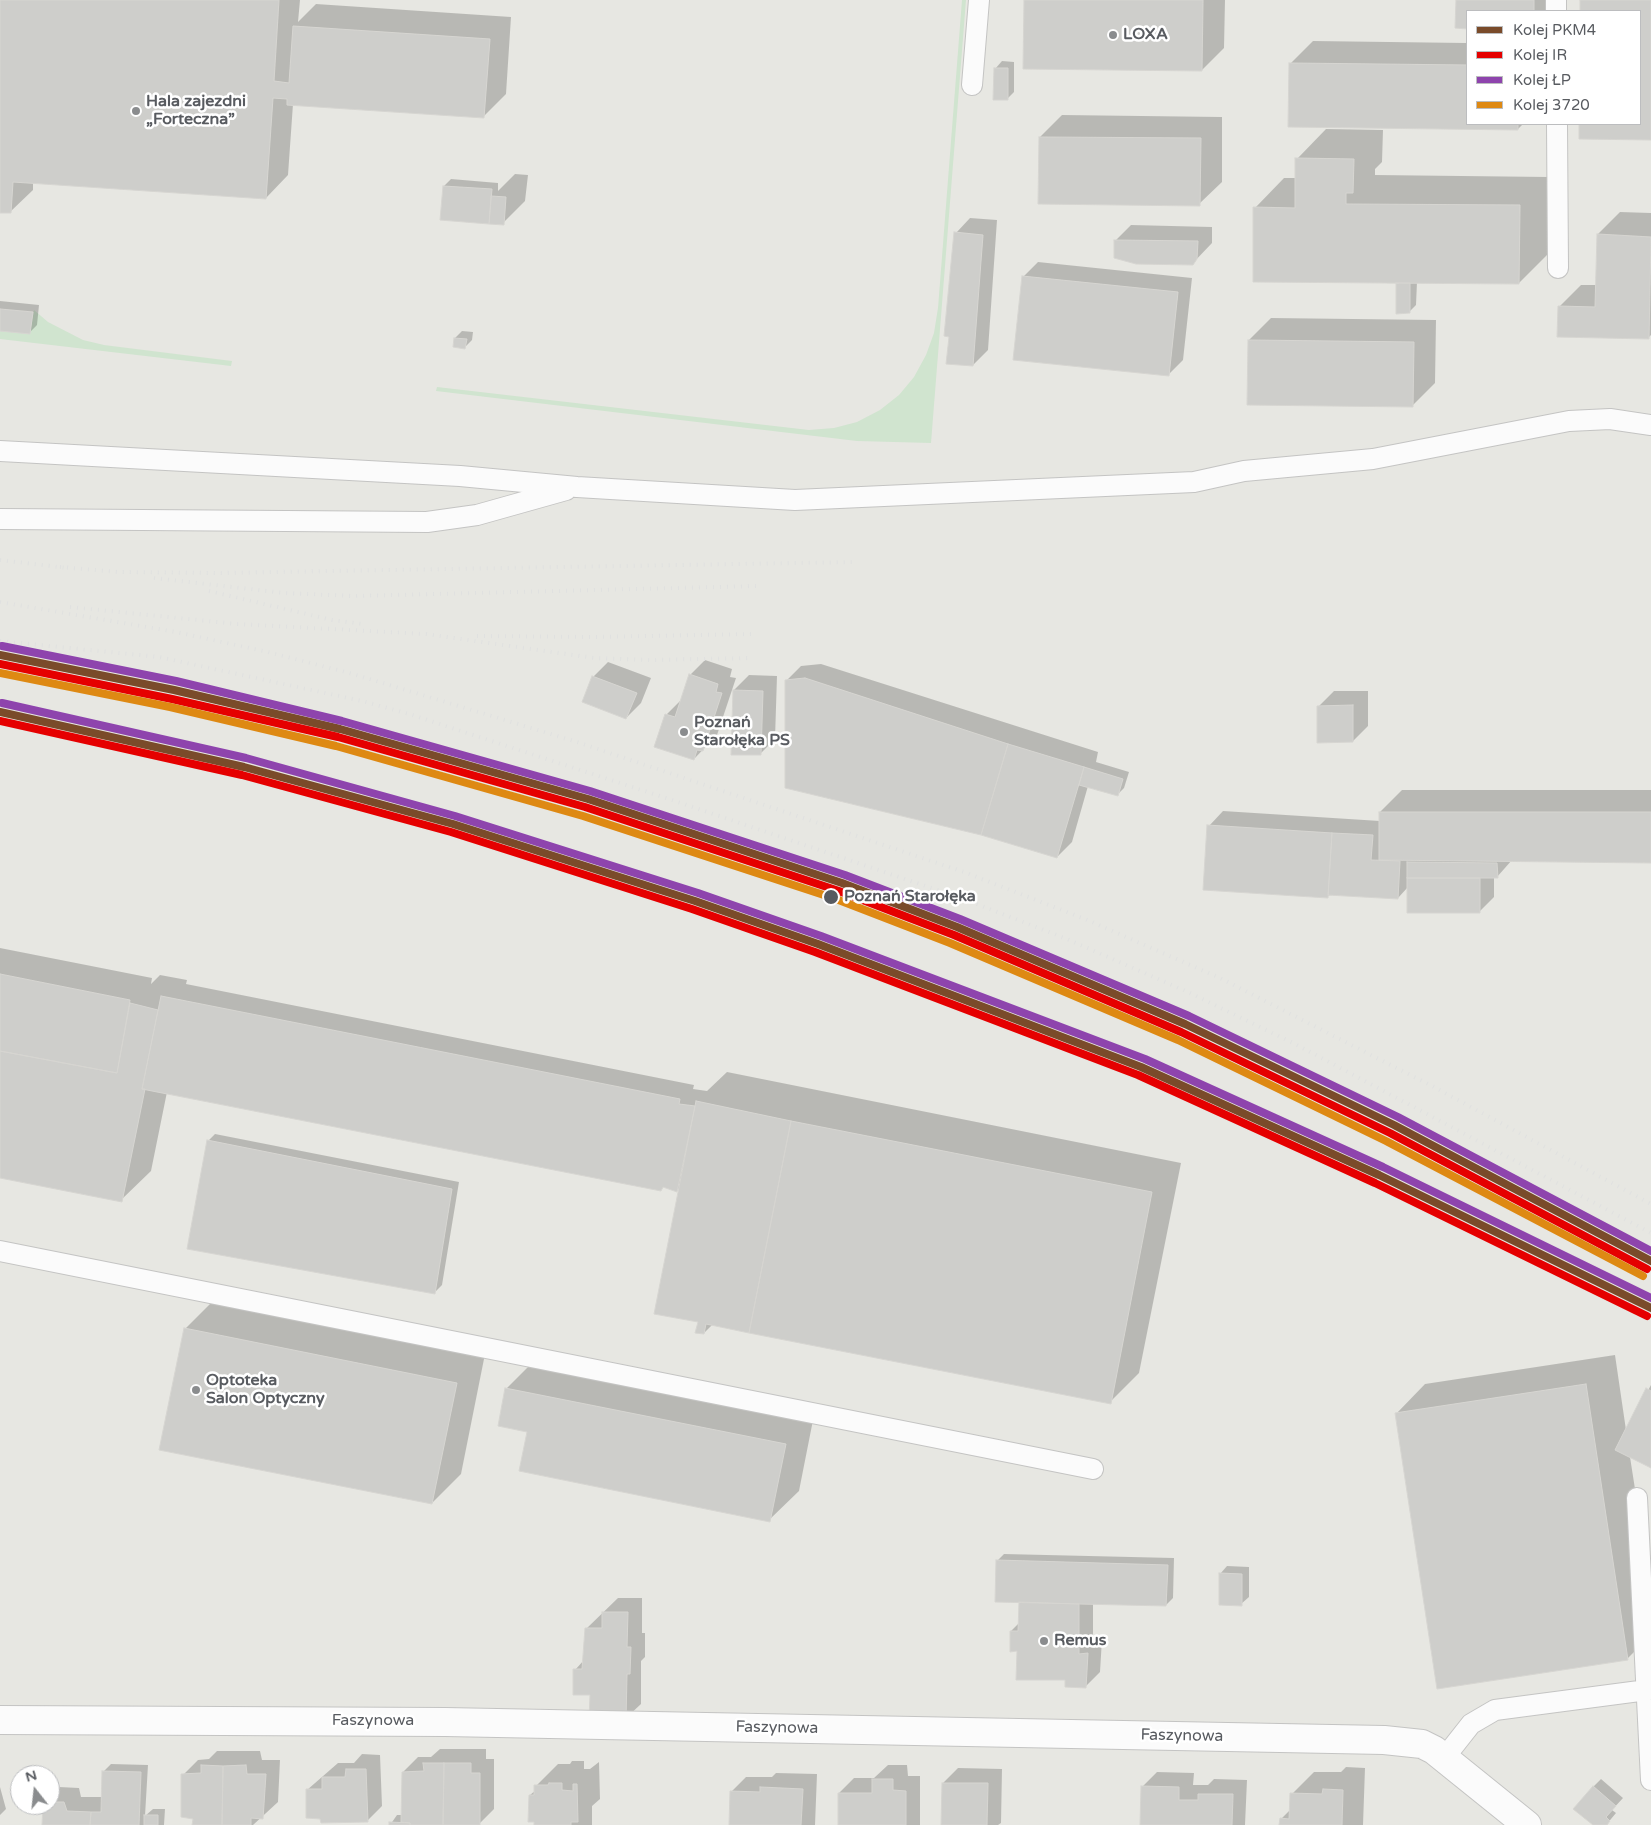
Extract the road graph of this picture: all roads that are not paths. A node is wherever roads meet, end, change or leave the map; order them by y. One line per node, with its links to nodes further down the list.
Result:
1 (978, 0): 2 (lane)
2 (972, 85)
3 (1557, 125): 4 (lane)
4 (1558, 268)
5 (1651, 425): 7 (lane)
6 (0, 451): 7 (lane)
7 (577, 487): 8 (lane)
8 (0, 519)
9 (0, 1251): 10 (lane)
10 (1092, 1469)
11 (1638, 1498): 12 (lane)
12 (1647, 1690): 14 (lane); 15 (lane)
13 (0, 1720): 14 (street, Faszynowa)
14 (1445, 1757): 16 (street, Faszynowa)
15 (1651, 1780)
16 (1527, 1825)

